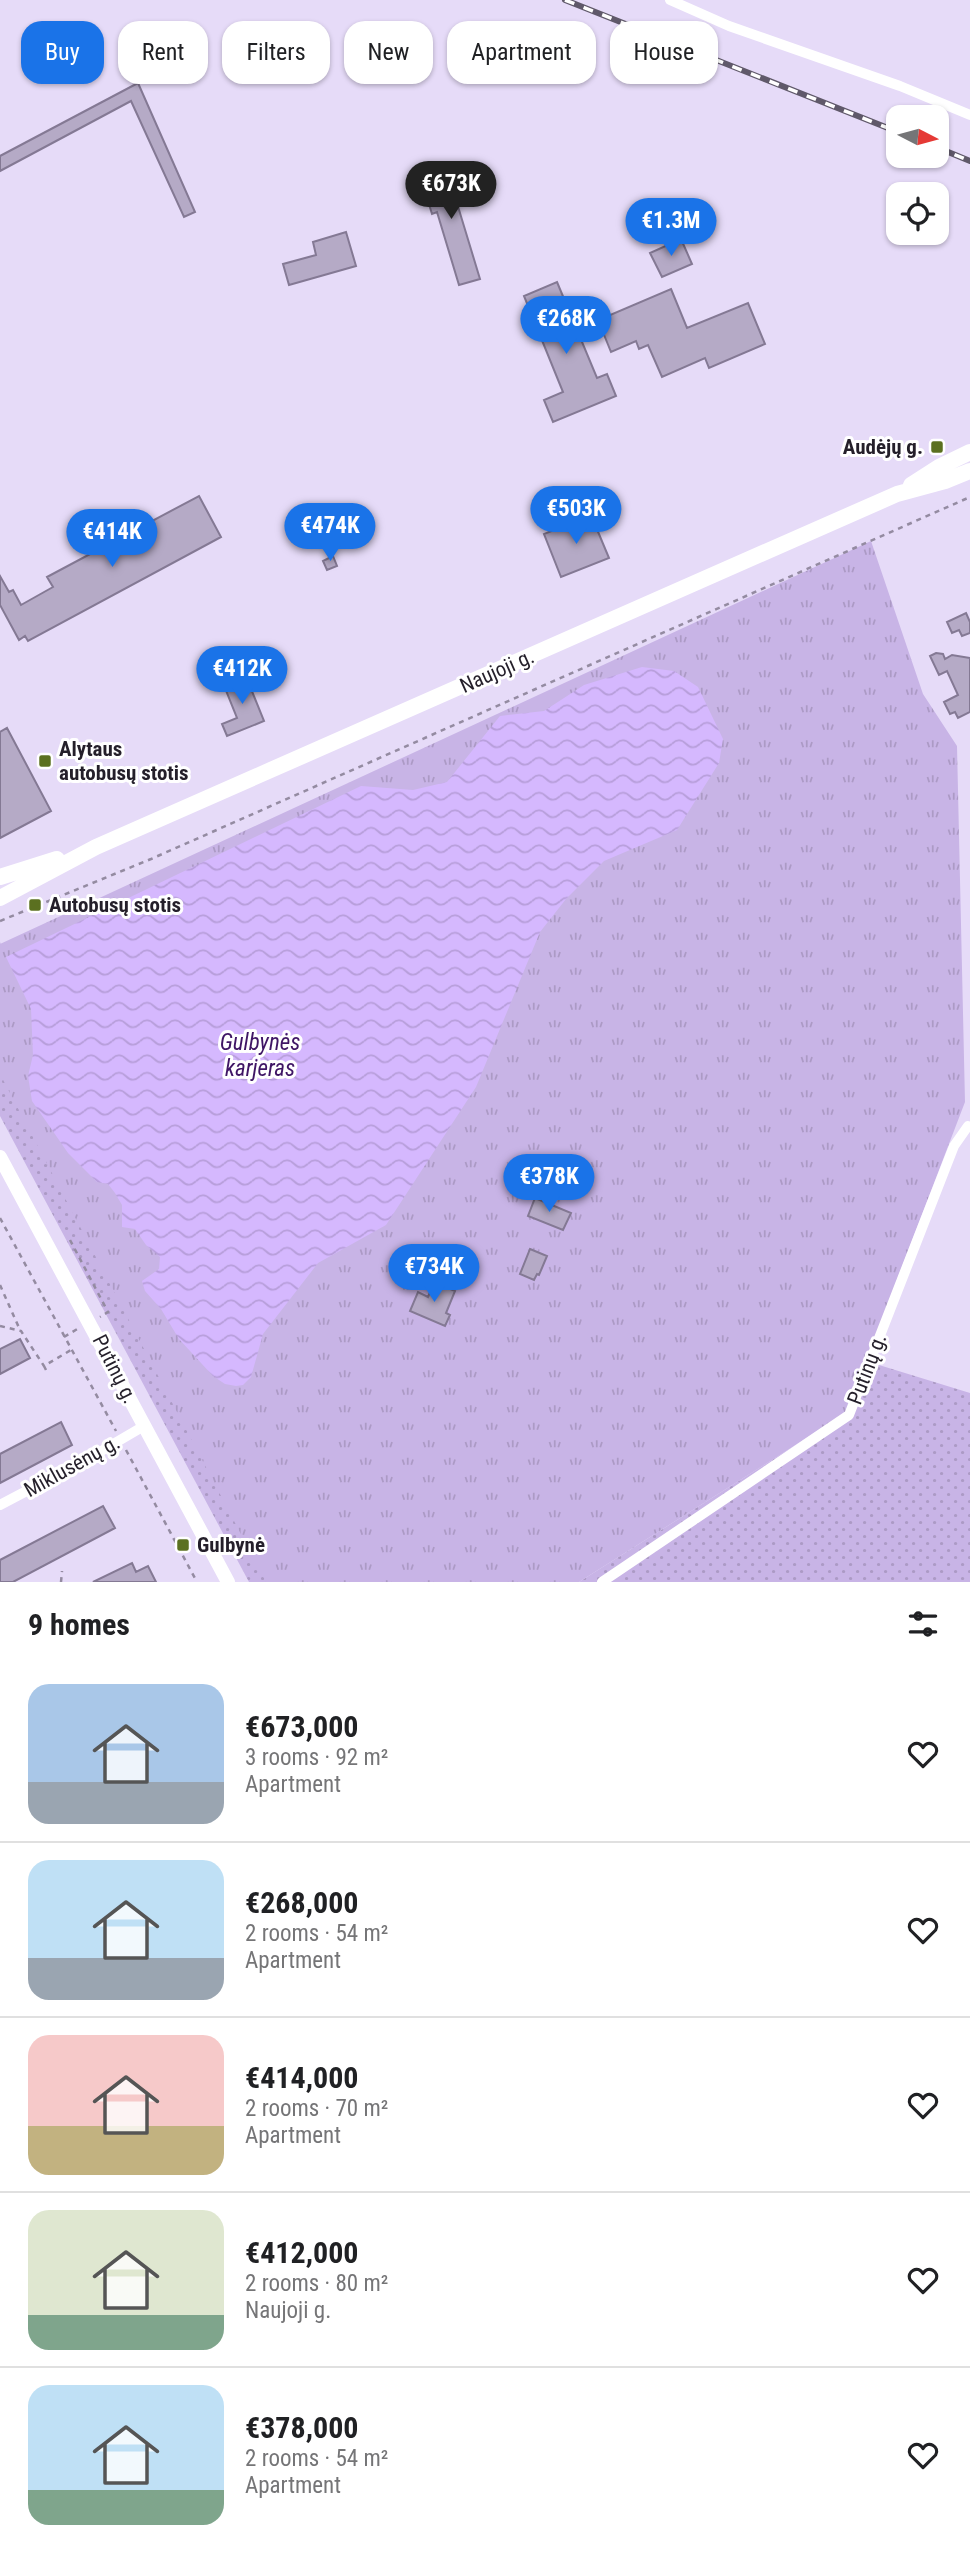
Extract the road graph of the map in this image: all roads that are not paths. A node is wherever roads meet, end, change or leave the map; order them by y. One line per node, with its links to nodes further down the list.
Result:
1 (670, 0): 2 (street)
2 (970, 115)
3 (970, 452): 5 (main road, Naujoji g.)
4 (970, 471): 5 (main road, Naujoji g.)
5 (897, 494): 6 (main road, Naujoji g.)
6 (96, 847): 7 (main road, Naujoji g.); 8 (main road, Naujoji g.)
7 (0, 877)
8 (0, 898)
9 (968, 1126): 14 (street, Putinų g.)
10 (0, 1157): 11 (main road, Putinų g.)
11 (144, 1426): 12 (street, Miklusėnų g.); 13 (main road, Putinų g.)
12 (0, 1505)
13 (228, 1582)
14 (602, 1582)

